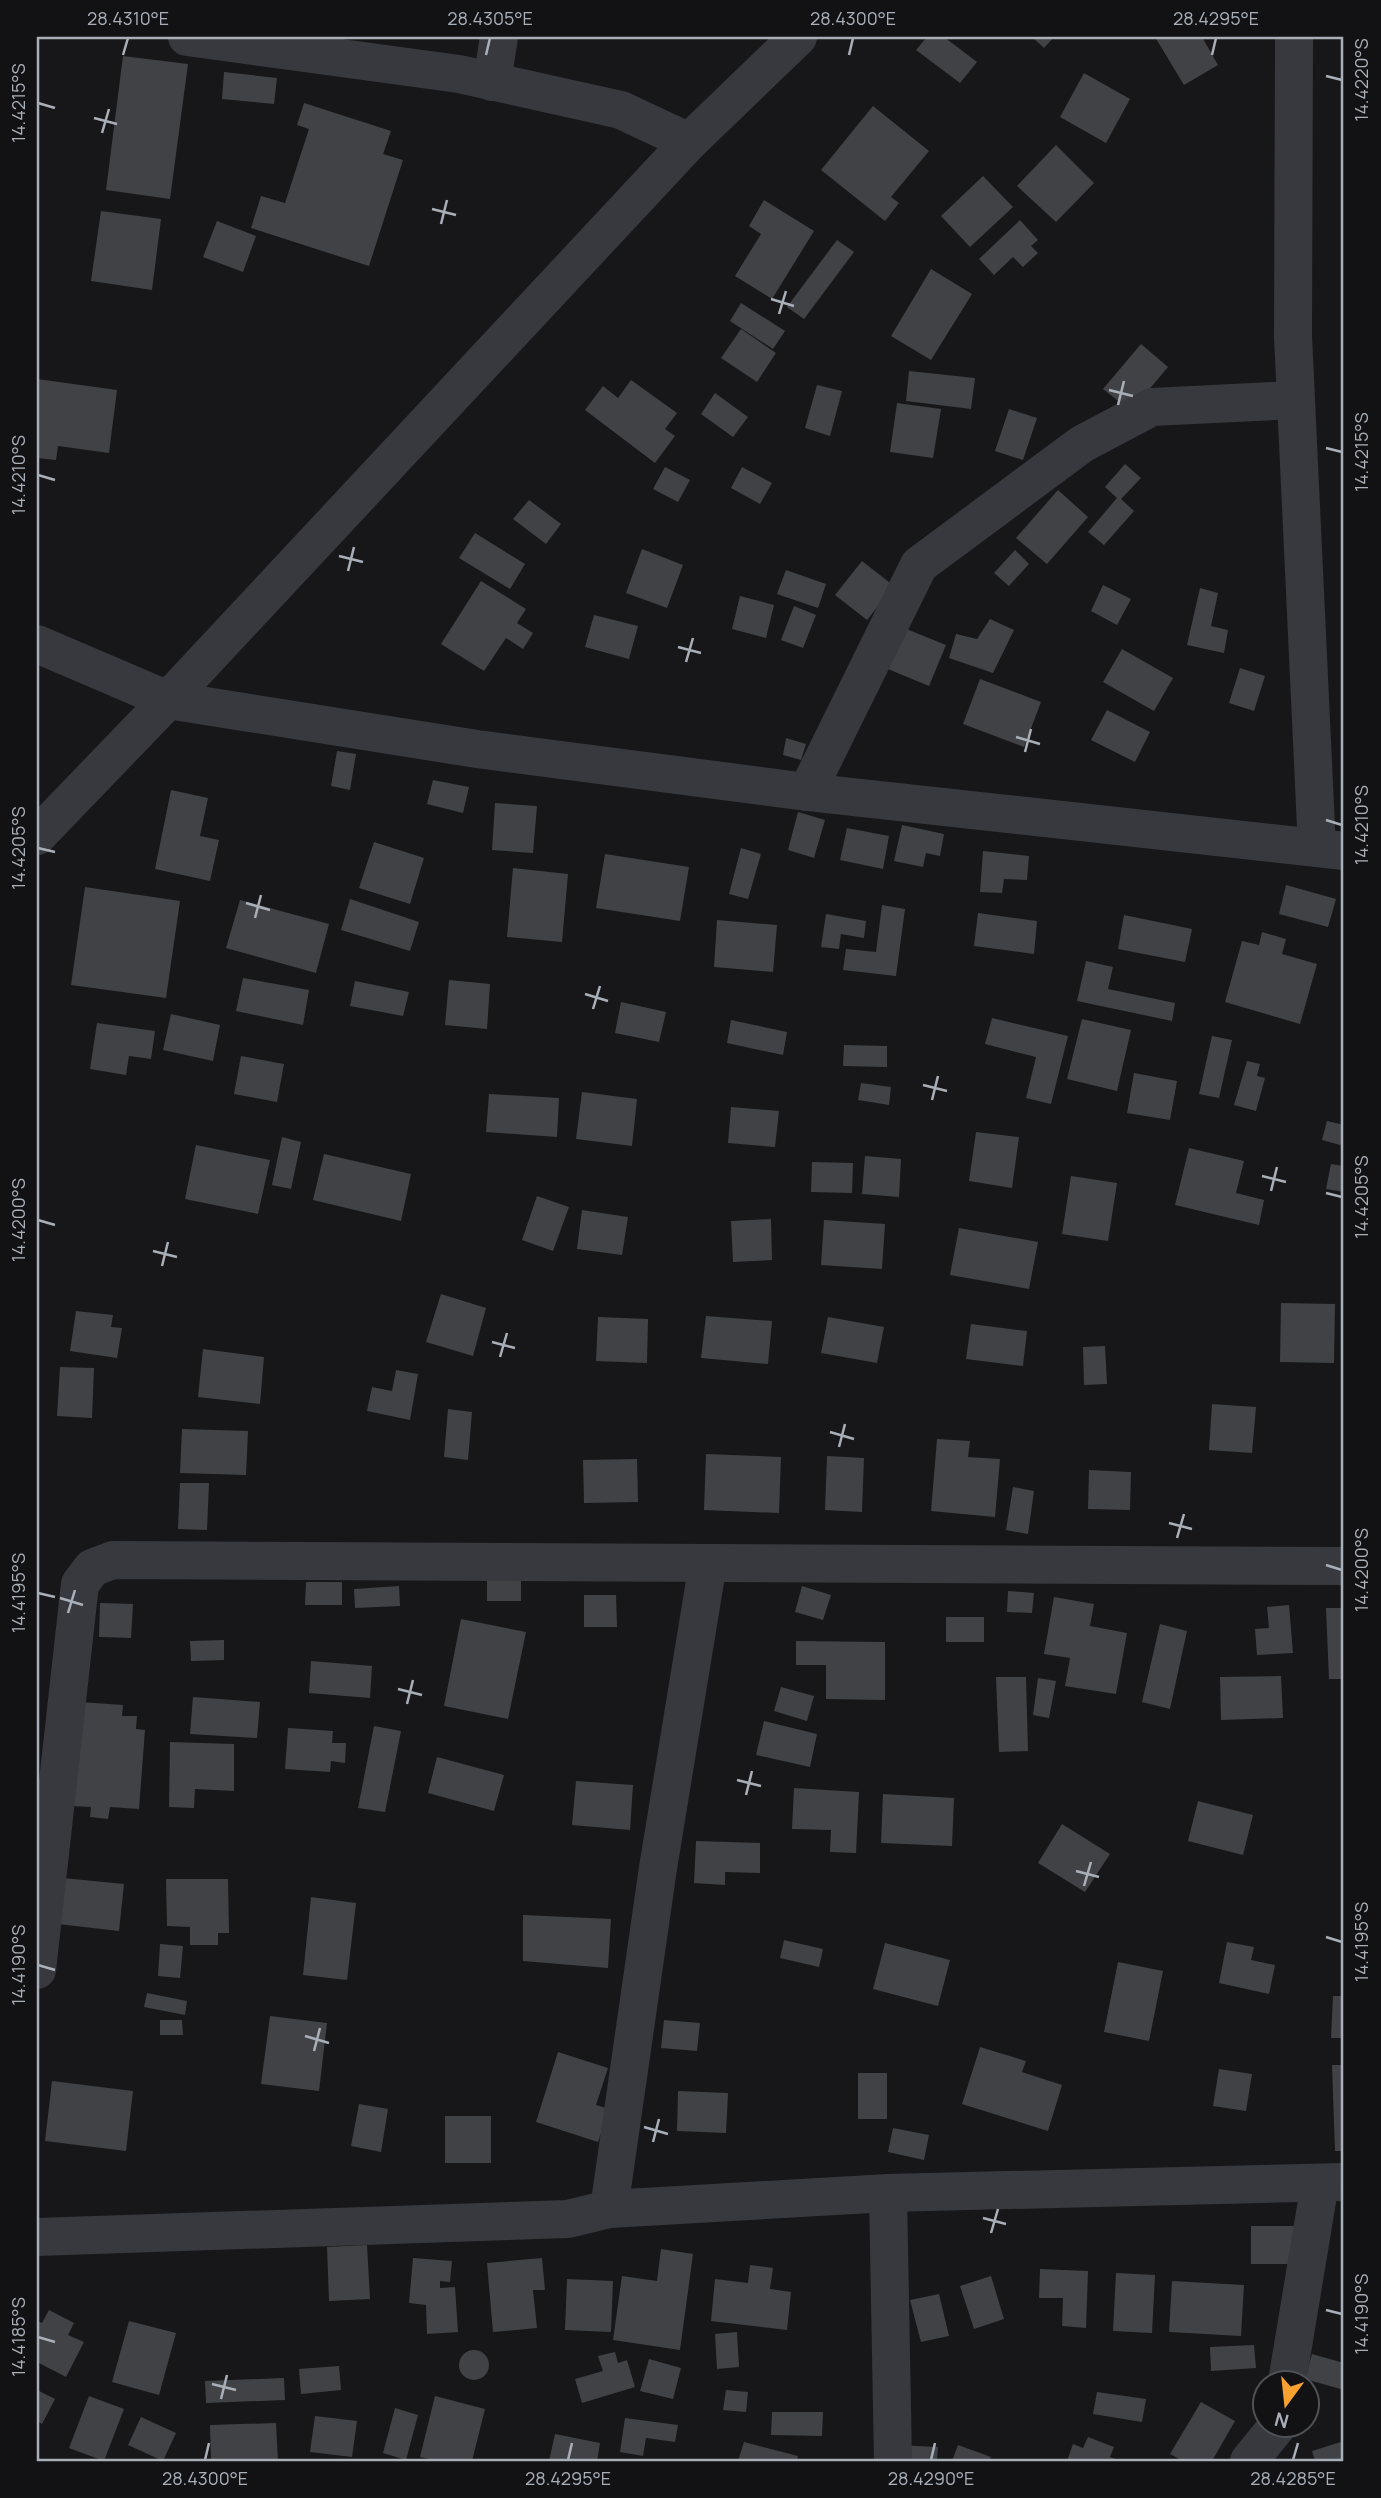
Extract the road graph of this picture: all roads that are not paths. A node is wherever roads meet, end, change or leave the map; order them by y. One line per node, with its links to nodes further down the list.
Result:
1 (187, 37): 5 (street)
2 (499, 37): 5 (street)
3 (799, 37): 6 (street)
4 (1294, 37): 7 (street)
5 (492, 82): 6 (street)
6 (689, 142): 9 (street)
7 (1295, 400): 10 (street); 12 (street)
8 (37, 644): 9 (street)
9 (168, 700): 10 (street); 11 (street)
10 (807, 792): 12 (street)
11 (37, 836)
12 (1330, 850)
13 (708, 1563): 14 (street); 15 (street); 18 (street)
14 (1344, 1566)
15 (37, 1970)
16 (1332, 2182): 17 (street); 20 (street)
17 (888, 2193): 18 (street); 22 (street)
18 (609, 2209): 19 (street)
19 (37, 2237)
20 (1290, 2368)
21 (1268, 2438): 23 (street)
22 (893, 2461)
23 (1249, 2461)

